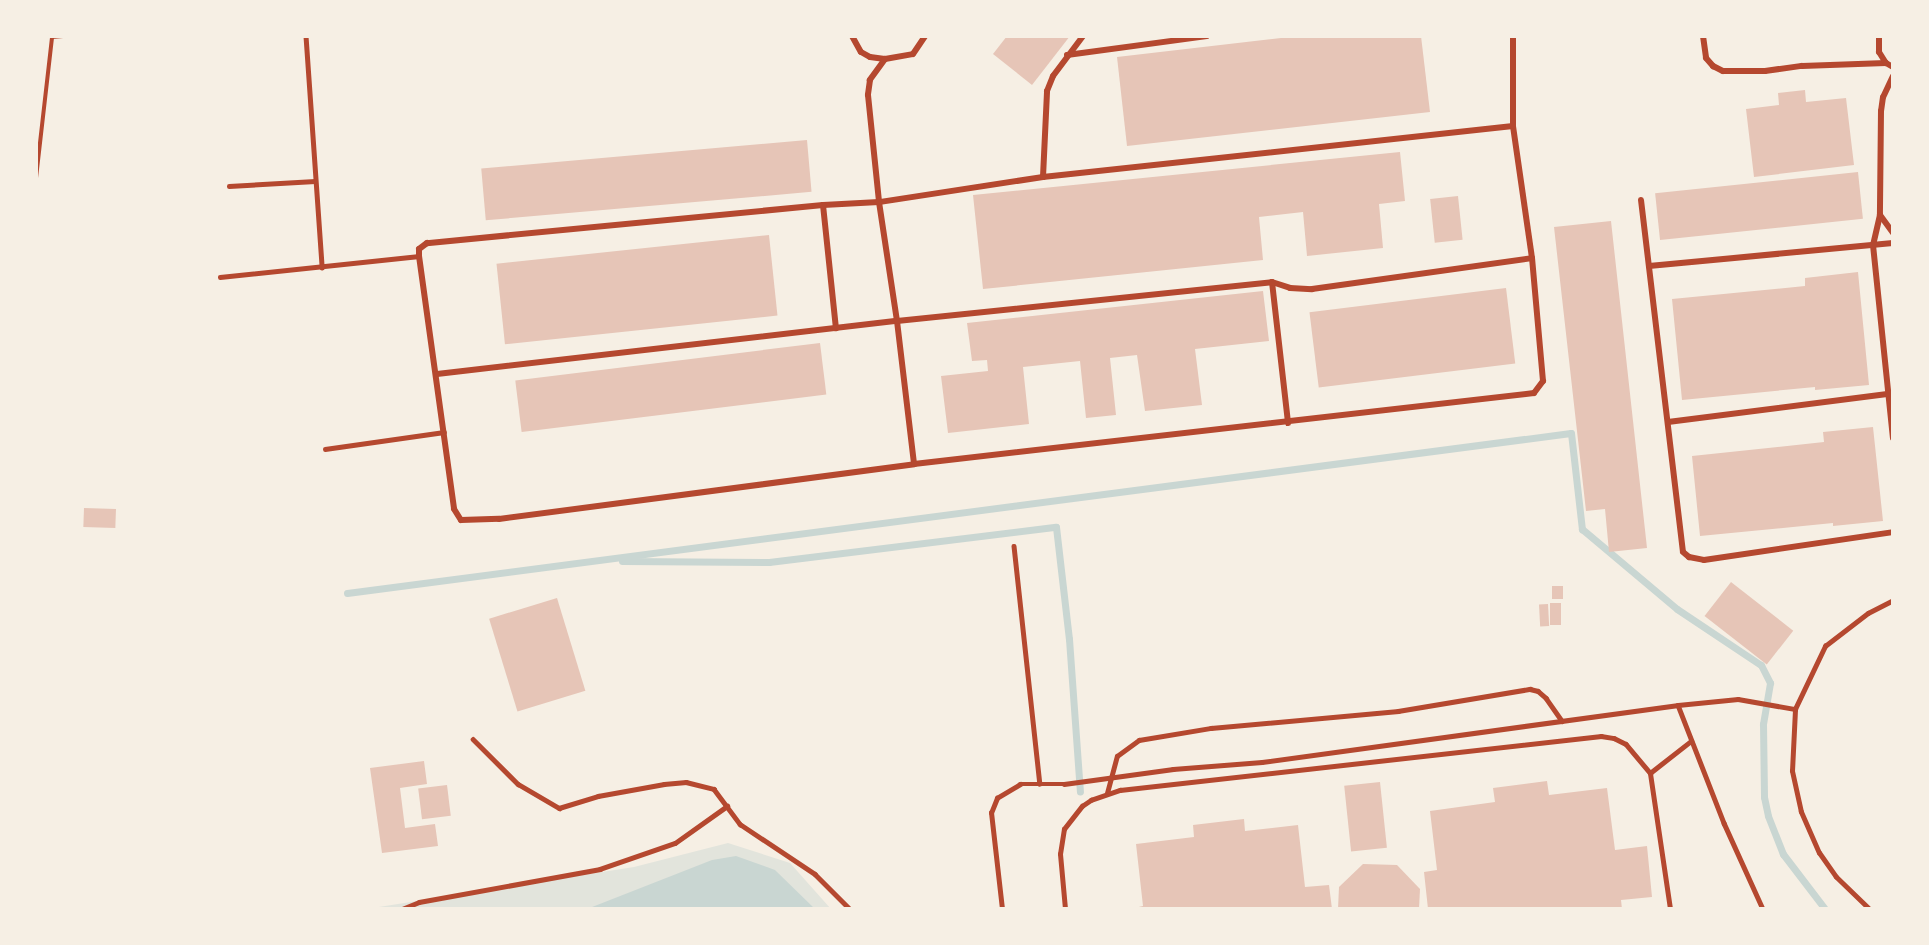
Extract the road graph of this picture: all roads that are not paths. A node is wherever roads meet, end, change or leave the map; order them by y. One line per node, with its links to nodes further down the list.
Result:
1 (306, 36): 15 (lane)
2 (852, 36): 10 (street)
3 (925, 36): 10 (street)
4 (1083, 36): 9 (street)
5 (1207, 36): 9 (street)
6 (1513, 36): 13 (street)
7 (1703, 36): 11 (street)
8 (1879, 36): 11 (street)
9 (1066, 56): 14 (street)
10 (885, 59): 18 (street)
11 (1890, 65)
12 (1893, 76): 20 (street)
13 (1513, 126): 14 (street); 25 (street)
14 (1042, 177): 18 (street)
15 (315, 181): 16 (lane); 27 (lane)
16 (229, 186)
17 (1641, 200): 26 (street)
18 (879, 202): 19 (street); 30 (street)
19 (823, 205): 24 (street); 31 (street)
20 (1880, 215): 21 (street); 23 (street)
21 (1893, 233)
22 (1893, 243): 23 (street)
23 (1873, 245): 26 (street); 33 (street)
24 (419, 256): 27 (lane); 32 (street)
25 (1532, 258): 29 (street); 35 (street)
26 (1649, 266): 34 (street)
27 (322, 267): 28 (lane)
28 (220, 277)
29 (1272, 282): 30 (street); 35 (street)
30 (897, 321): 31 (street); 39 (street)
31 (836, 328): 32 (street)
32 (437, 374): 36 (street)
33 (1891, 394): 34 (street); 37 (street)
34 (1668, 422): 40 (street)
35 (1288, 423): 39 (street)
36 (444, 432): 38 (lane); 39 (street)
37 (1893, 438)
38 (325, 449)
39 (914, 464)
40 (1893, 532)
41 (1014, 546): 50 (lane)
42 (1893, 600): 44 (lane)
43 (1678, 705): 44 (lane); 45 (lane); 47 (lane)
44 (1795, 709): 59 (lane)
45 (1562, 721): 49 (lane); 49 (lane)
46 (473, 739): 52 (lane)
47 (1691, 741): 48 (lane); 58 (lane)
48 (1650, 773): 51 (lane); 57 (lane)
49 (1108, 780): 50 (lane); 51 (lane)
50 (1040, 784): 55 (lane)
51 (1107, 793): 56 (lane)
52 (727, 806): 53 (lane); 54 (lane)
53 (402, 909)
54 (850, 909)
55 (1002, 909)
56 (1065, 909)
57 (1670, 909)
58 (1762, 909)
59 (1869, 909)

